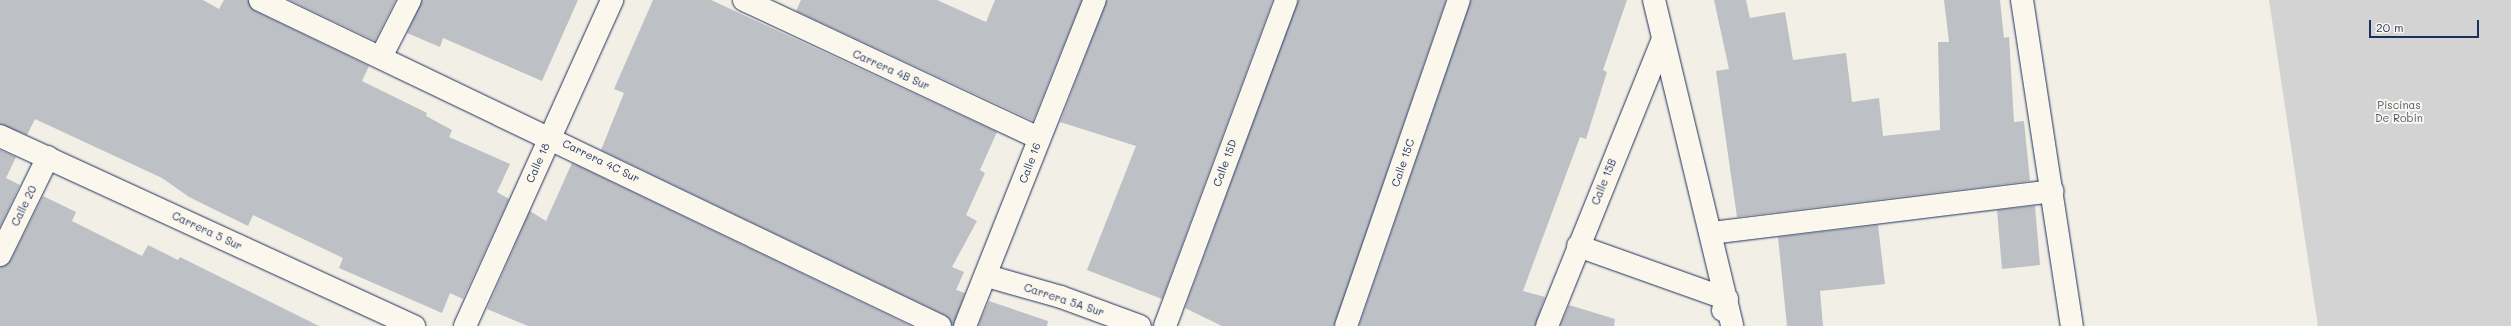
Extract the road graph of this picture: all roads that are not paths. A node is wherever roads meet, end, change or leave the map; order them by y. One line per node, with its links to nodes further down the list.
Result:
1 (260, 0): 10 (street, Carrera 4C Sur)
2 (410, 0): 12 (street)
3 (612, 0): 14 (street, Calle 18)
4 (744, 0): 15 (street, Carrera 4B Sur)
5 (1095, 0): 15 (street, Calle 16)
6 (1286, 0): 28 (street, Calle 15D)
7 (1459, 0): 29 (street, Calle 15C)
8 (1654, 0): 11 (street)
9 (2022, 0): 17 (street)
10 (282, 6): 12 (street, Carrera 4C Sur)
11 (1662, 39): 18 (street); 19 (street, Calle 15B)
12 (381, 57): 14 (street, Carrera 4C Sur)
13 (0, 136): 16 (street, Carrera 5 Sur)
14 (550, 137): 23 (street, Calle 18); 25 (street, Carrera 4C Sur)
15 (1039, 138): 21 (street, Calle 16)
16 (48, 157): 20 (street, Calle 20); 24 (street, Carrera 5 Sur)
17 (2052, 191): 18 (street); 33 (street)
18 (1711, 233): 22 (street)
19 (1578, 246): 22 (street); 30 (street, Calle 15B)
20 (0, 254)
21 (987, 276): 26 (street, Calle 16); 27 (street, Carrera 5A Sur)
22 (1727, 298): 31 (street); 32 (street)
23 (472, 324)
24 (414, 326)
25 (940, 326)
26 (965, 326)
27 (1140, 326)
28 (1165, 326)
29 (1346, 326)
30 (1548, 326)
31 (1718, 326)
32 (1732, 326)
33 (2072, 326)

